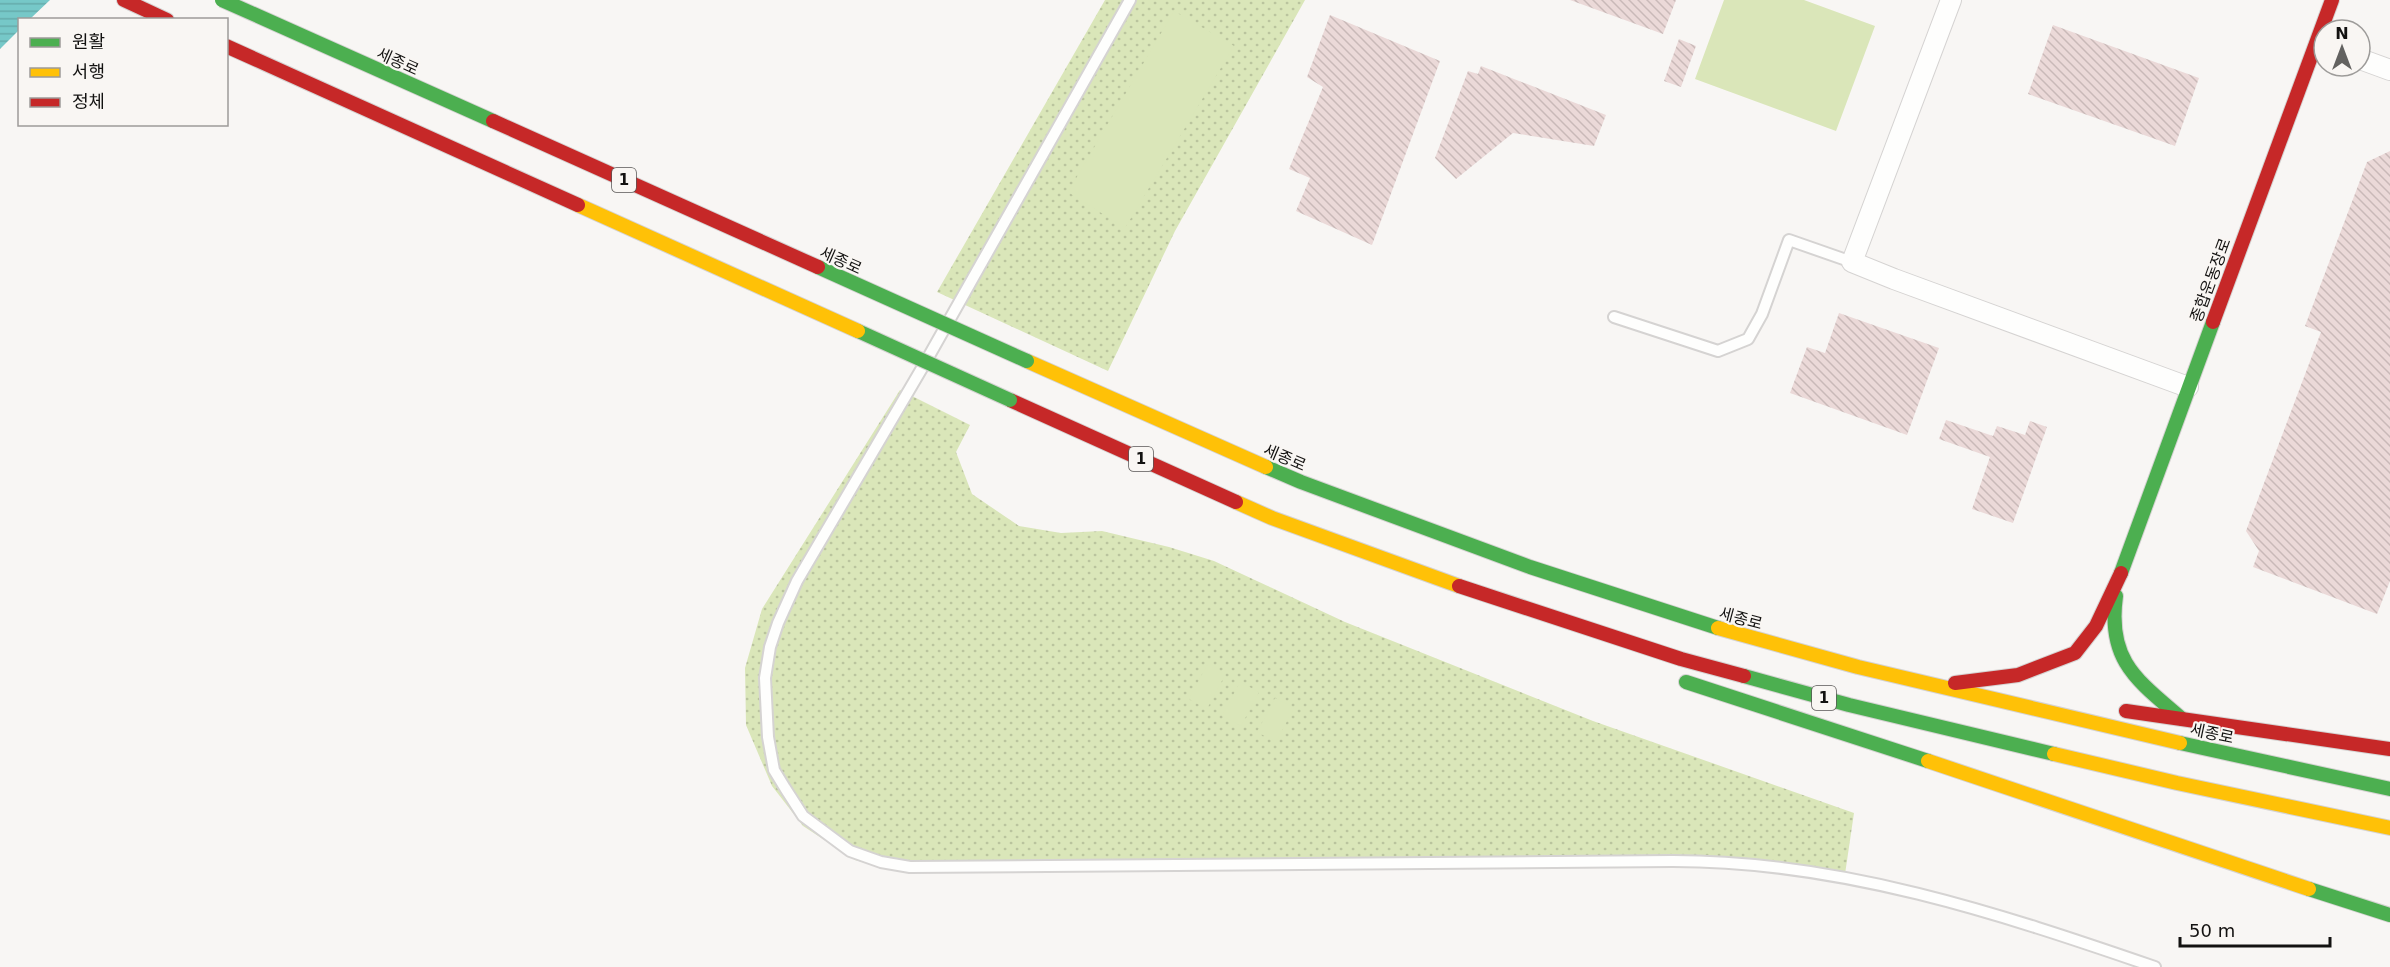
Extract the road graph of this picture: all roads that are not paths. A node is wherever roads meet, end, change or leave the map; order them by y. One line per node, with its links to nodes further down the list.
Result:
1 (124, 0): 6 (main road)
2 (222, 0): 18 (main road, 세종로 / 1, bridge)
3 (1130, 0): 28 (lane)
4 (1951, 0): 12 (street)
5 (2332, 0): 7 (main road, 종합운동장로)
6 (164, 18)
7 (2327, 18)
8 (228, 47): 15 (main road, 1, bridge)
9 (2372, 63): 11 (street)
10 (2312, 66): 14 (main road, 종합운동장로)
11 (2390, 70)
12 (1852, 262): 13 (lane); 14 (street)
13 (1614, 317)
14 (2188, 387): 16 (main road, 종합운동장로)
15 (1272, 518): 17 (main road); 26 (main road, 1)
16 (2121, 573): 20 (main road); 23 (main road)
17 (1476, 606)
18 (1858, 667): 20 (main road); 25 (main road, 세종로 / 1)
19 (1667, 676): 27 (main road)
20 (1953, 684): 21 (main road)
21 (2076, 704)
22 (2112, 709): 23 (main road)
23 (2182, 719): 24 (main road)
24 (2390, 748)
25 (2390, 789)
26 (2390, 828)
27 (2390, 915)
28 (2155, 967)

